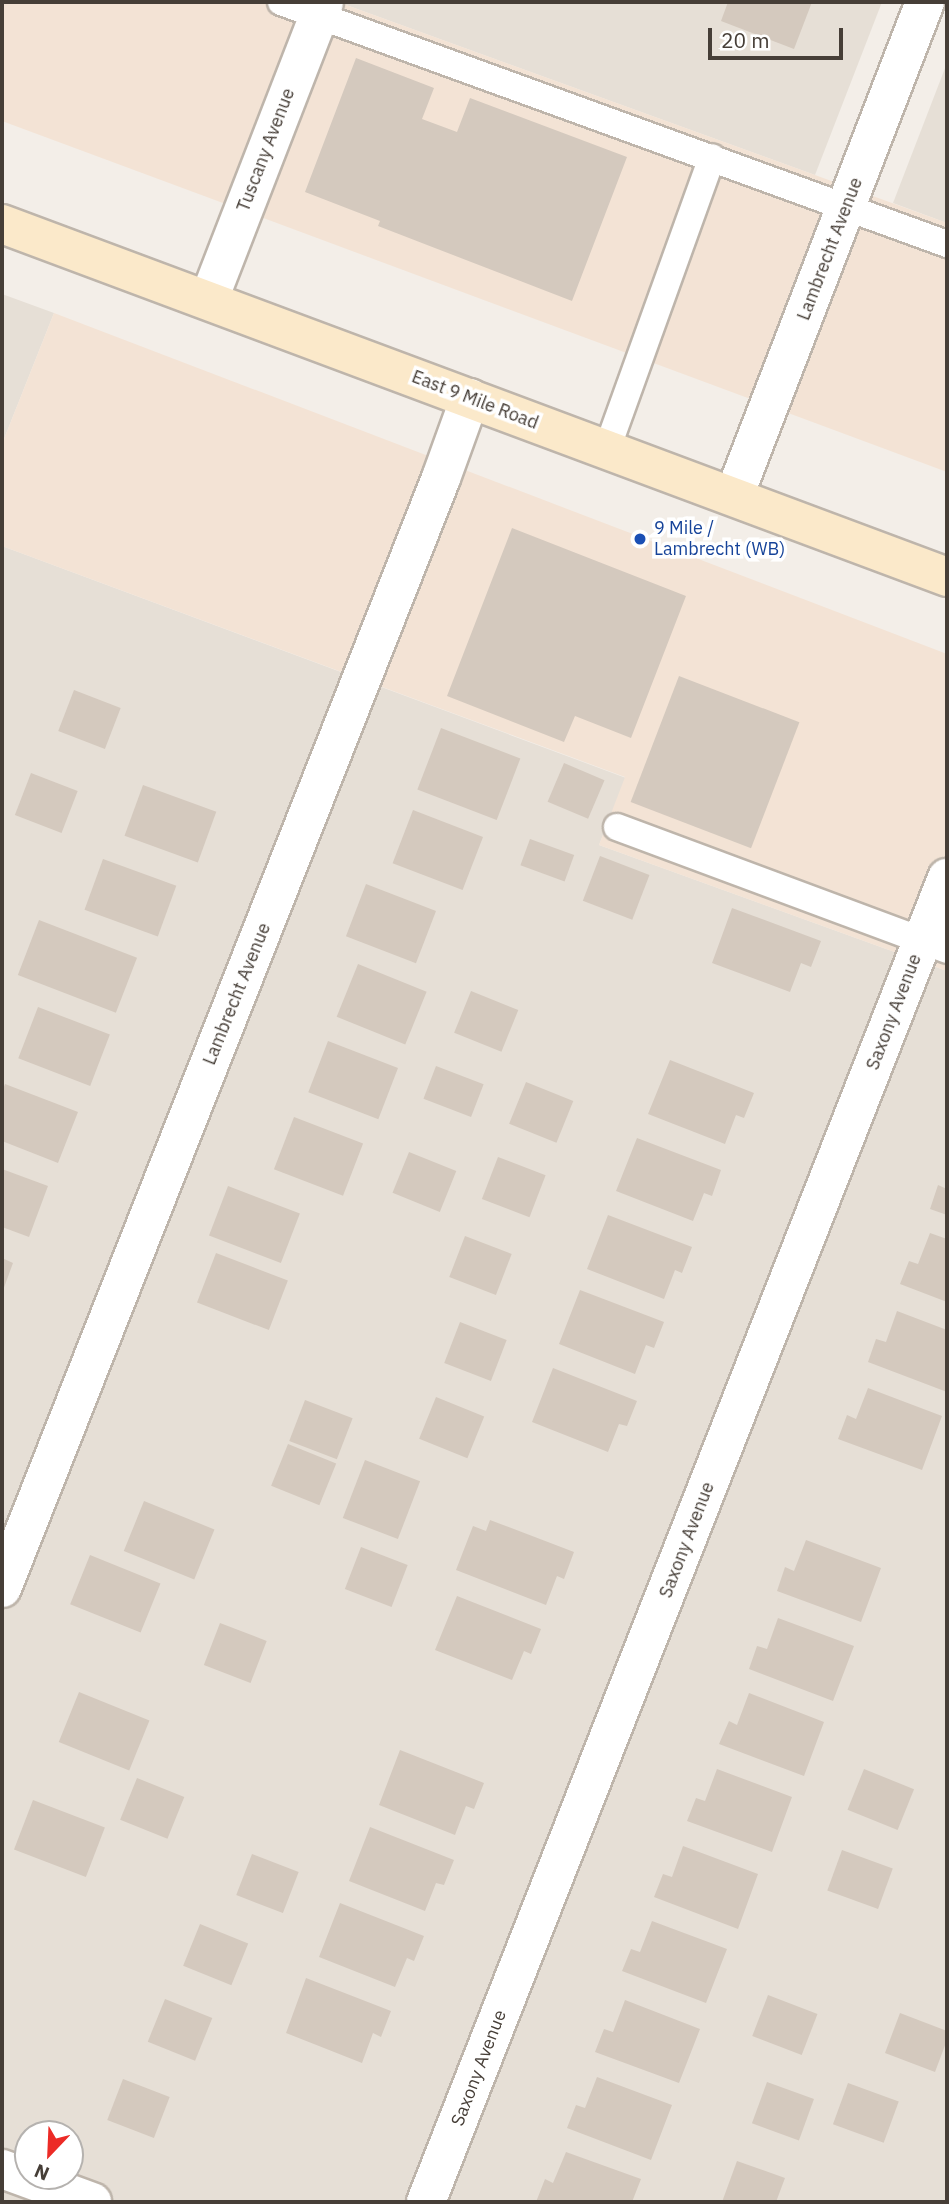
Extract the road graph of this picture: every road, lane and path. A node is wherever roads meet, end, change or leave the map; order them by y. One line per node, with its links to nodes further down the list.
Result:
1 (281, 2): 3 (lane)
2 (925, 2): 5 (street, Lambrecht Avenue)
3 (322, 9): 4 (lane); 8 (street, Tuscany Avenue)
4 (712, 157): 5 (lane); 10 (lane)
5 (846, 206): 7 (lane); 11 (street, Lambrecht Avenue)
6 (2, 224): 8 (main road, East 9 Mile Road)
7 (947, 244)
8 (209, 299): 9 (main road, East 9 Mile Road)
9 (470, 398): 10 (main road, East 9 Mile Road); 16 (street, Lambrecht Avenue)
10 (607, 449): 11 (main road, East 9 Mile Road)
11 (734, 496): 12 (main road, East 9 Mile Road)
12 (947, 577)
13 (617, 827): 15 (lane)
14 (947, 878): 15 (street, Saxony Avenue)
15 (935, 945): 19 (street, Saxony Avenue)
16 (2, 1588)
17 (2, 2169): 18 (street)
18 (92, 2202)
19 (426, 2202)

